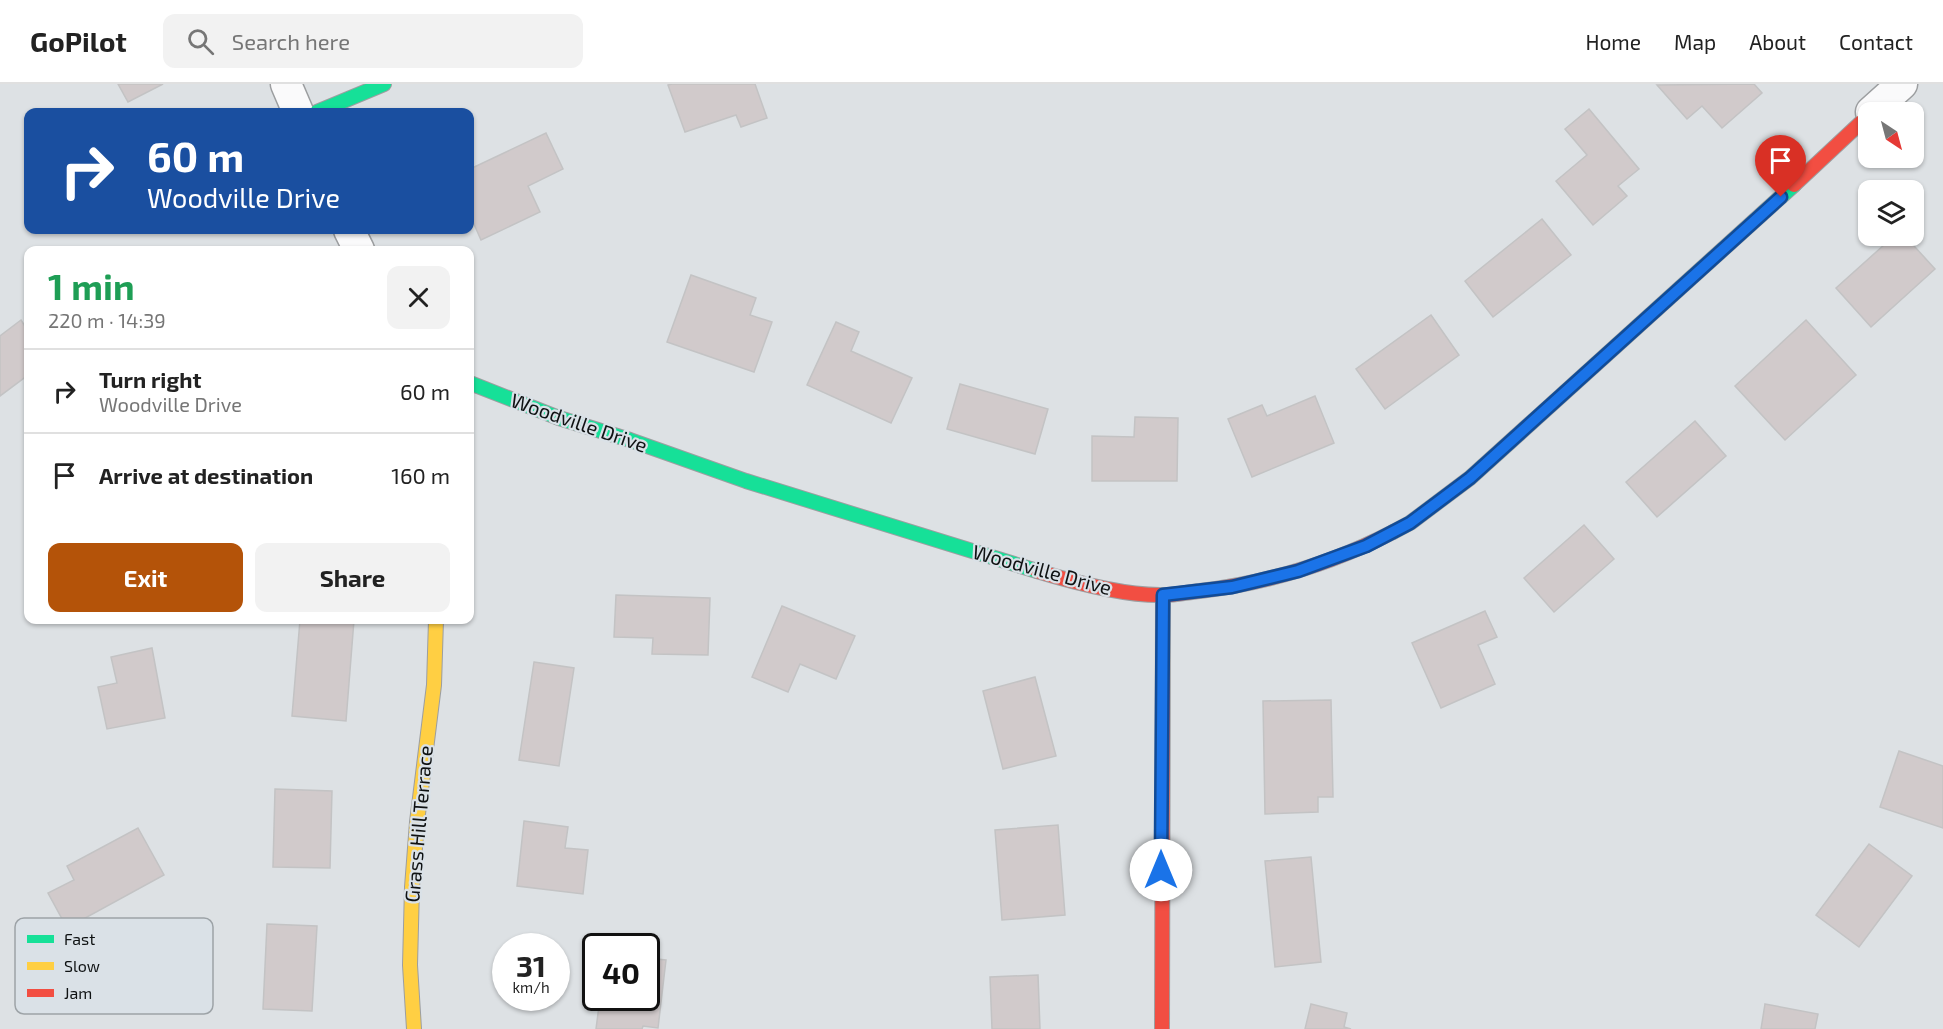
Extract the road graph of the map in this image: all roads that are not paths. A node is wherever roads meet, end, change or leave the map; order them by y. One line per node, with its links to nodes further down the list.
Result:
1 (286, 84): 5 (street)
2 (384, 84): 6 (street)
3 (1902, 84): 4 (street, Woodville Drive)
4 (1883, 102)
5 (296, 108)
6 (327, 108)
7 (1858, 125): 9 (street, Woodville Drive)
8 (474, 385): 9 (street, Woodville Drive)
9 (1163, 595): 12 (street)
10 (436, 624): 11 (street, Grass Hill Terrace)
11 (414, 1029)
12 (1162, 1029)

